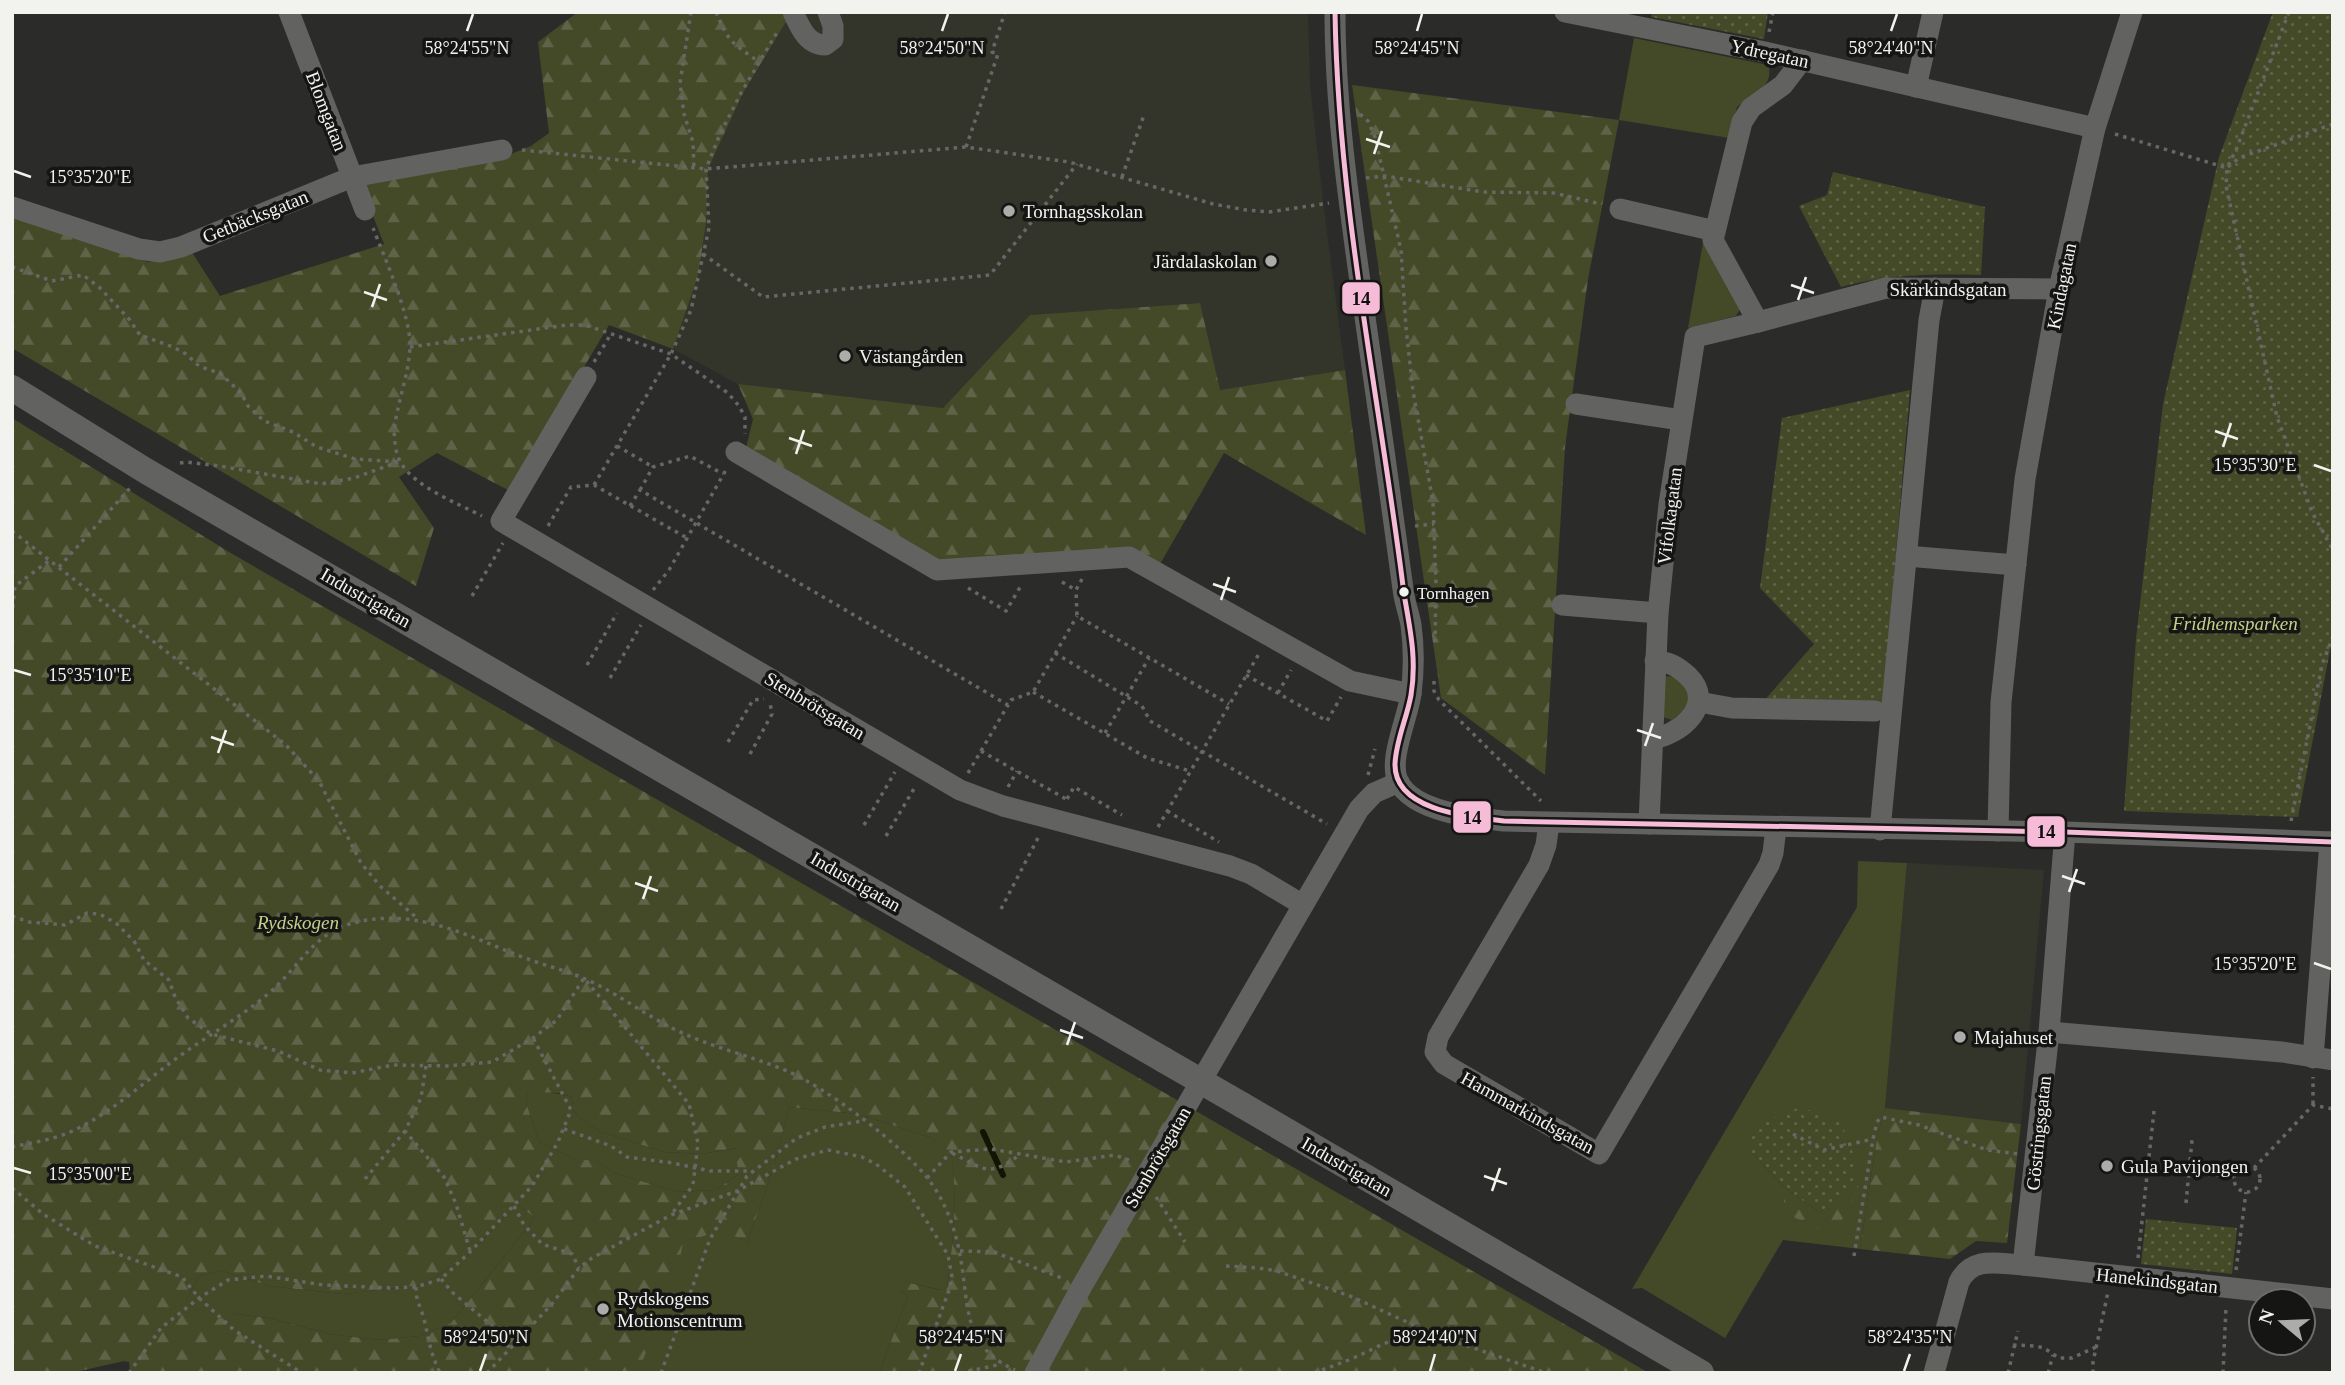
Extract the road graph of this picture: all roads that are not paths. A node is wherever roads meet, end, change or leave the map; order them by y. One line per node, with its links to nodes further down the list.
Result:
1 (289, 12): 13 (street, Blomgatan)
2 (828, 12): 7 (street)
3 (1335, 12): 31 (street)
4 (1565, 12): 8 (street, Ydregatan)
5 (1933, 12): 10 (street)
6 (2132, 12): 11 (street, Kindagatan)
7 (788, 17)
8 (1639, 19): 9 (street, Ydregatan)
9 (1802, 60): 10 (street, Ydregatan); 17 (street)
10 (1916, 87): 11 (street, Ydregatan)
11 (2095, 128): 19 (street, Kindagatan)
12 (502, 150): 13 (street, Getbäcksgatan)
13 (352, 177): 14 (street, Getbäcksgatan); 16 (street, Blomgatan)
14 (12, 207)
15 (1620, 209): 17 (street)
16 (365, 210)
17 (1715, 231): 20 (street)
18 (1935, 288): 19 (street, Skärkindsgatan); 20 (street, Skärkindsgatan); 26 (street)
19 (2059, 289): 27 (street, Kindagatan)
20 (1758, 321): 24 (street, Vifolkagatan)
21 (586, 377): 43 (street, Stenbrötsgatan)
22 (12, 388): 49 (main road, Industrigatan, bridge)
23 (1576, 404): 24 (street)
24 (1681, 420): 29 (street, Vifolkagatan)
25 (737, 452): 31 (street)
26 (1906, 556): 27 (street); 39 (street)
27 (2015, 565): 40 (street, Kindagatan)
28 (1562, 606): 29 (street)
29 (1658, 613): 30 (street, Vifolkagatan)
30 (1655, 661): 32 (street); 34 (street, Vifolkagatan)
31 (1411, 694): 35 (street)
32 (1699, 702): 33 (street); 34 (street)
33 (1875, 711)
34 (1652, 739): 37 (street, Vifolkagatan)
35 (1399, 782): 36 (street); 43 (street, Stenbrötsgatan)
36 (1548, 815): 37 (street); 38 (street, Hammarkindsgatan)
37 (1648, 824): 38 (street)
38 (1776, 828): 39 (street)
39 (1880, 830): 40 (street)
40 (1998, 831): 41 (street)
41 (2066, 832): 42 (street); 44 (street, Göstringsgatan)
42 (2331, 842): 45 (street)
43 (1303, 905): 48 (street, Stenbrötsgatan)
44 (2049, 1032): 45 (street); 46 (street, Göstringsgatan)
45 (2323, 1059)
46 (2023, 1265): 47 (street, Hanekindsgatan); 50 (street, Hanekindsgatan)
47 (2333, 1299)
48 (1034, 1373)
49 (1701, 1373)
50 (1934, 1373)

